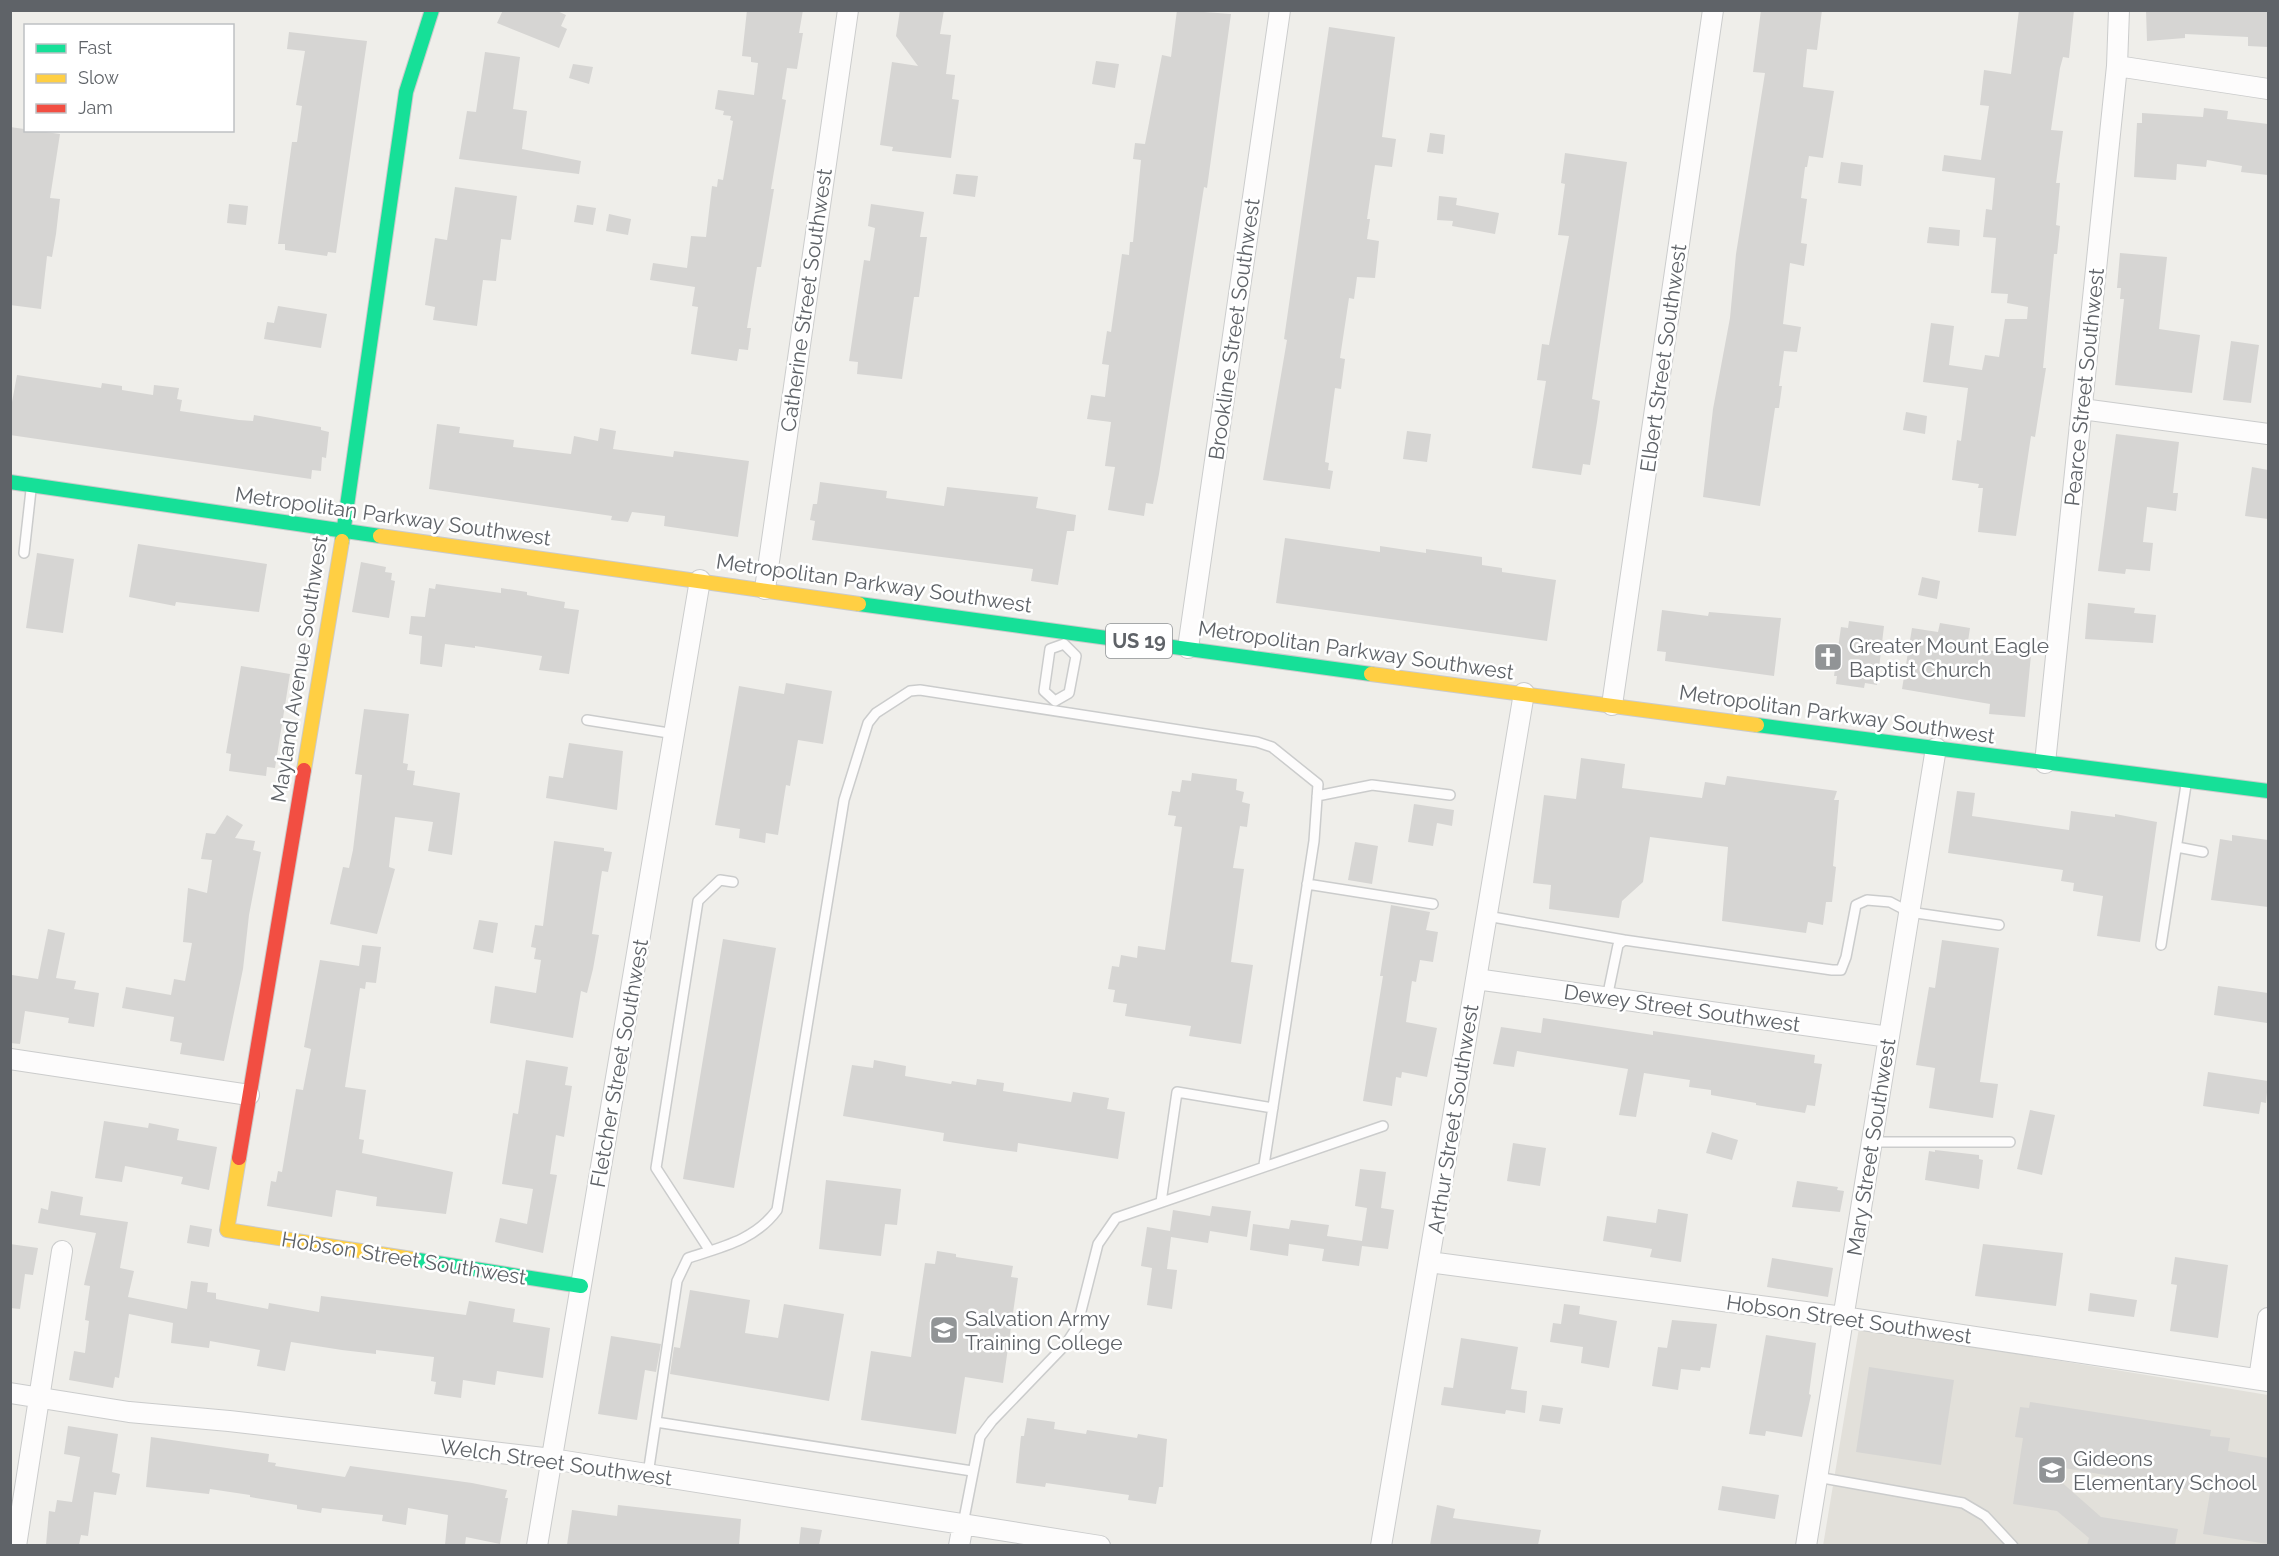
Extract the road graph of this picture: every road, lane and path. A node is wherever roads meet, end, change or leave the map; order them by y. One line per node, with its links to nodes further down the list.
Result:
1 (432, 10): 12 (main road, Mayland Avenue Southwest)
2 (848, 10): 15 (street, Catherine Street Southwest)
3 (1280, 10): 17 (street, Brookline Street Southwest)
4 (1713, 10): 19 (street, Elbert Street Southwest)
5 (2119, 10): 6 (street, Pearce Street Southwest)
6 (2117, 66): 7 (street); 8 (street, Pearce Street Southwest)
7 (2268, 89)
8 (2082, 410): 9 (street); 24 (street, Pearce Street Southwest)
9 (2268, 434)
10 (10, 482): 11 (main road, Metropolitan Parkway Southwest / US 19)
11 (31, 485): 12 (main road, Metropolitan Parkway Southwest / US 19); 13 (lane)
12 (344, 531): 14 (main road, Metropolitan Parkway Southwest / US 19); 43 (main road, Mayland Avenue Southwest)
13 (24, 553)
14 (700, 580): 15 (main road, Metropolitan Parkway Southwest / US 19); 22 (street, Fletcher Street Southwest)
15 (765, 589): 16 (main road, Metropolitan Parkway Southwest / US 19)
16 (1065, 638): 17 (main road, Metropolitan Parkway Southwest / US 19); 20 (lane); 20 (lane)
17 (1188, 648): 18 (main road, Metropolitan Parkway Southwest / US 19)
18 (1524, 693): 19 (main road, Metropolitan Parkway Southwest / US 19); 35 (street, Arthur Street Southwest)
19 (1612, 705): 23 (main road, Metropolitan Parkway Southwest / US 19)
20 (1055, 706): 28 (lane); 52 (lane)
21 (587, 720): 22 (lane)
22 (675, 734): 54 (street, Fletcher Street Southwest)
23 (1936, 748): 24 (main road, Metropolitan Parkway Southwest / US 19); 34 (street, Mary Street Southwest)
24 (2045, 763): 25 (main road, Metropolitan Parkway Southwest / US 19)
25 (2187, 781): 26 (main road, Metropolitan Parkway Southwest / US 19); 29 (lane)
26 (2268, 791)
27 (1450, 795): 28 (lane)
28 (1317, 796): 32 (lane)
29 (2177, 847): 30 (lane); 38 (lane)
30 (2203, 852)
31 (733, 882): 52 (lane)
32 (1307, 884): 33 (lane); 44 (lane)
33 (1432, 904)
34 (1909, 912): 36 (lane); 37 (lane); 41 (street, Mary Street Southwest)
35 (1487, 916): 37 (lane); 39 (street, Arthur Street Southwest)
36 (1999, 925)
37 (1624, 940): 40 (lane)
38 (2161, 945)
39 (1476, 979): 40 (street, Dewey Street Southwest); 53 (street, Arthur Street Southwest)
40 (1607, 998): 41 (street, Dewey Street Southwest)
41 (1889, 1037): 46 (street, Mary Street Southwest)
42 (10, 1059): 43 (street)
43 (249, 1095): 50 (main road, Mayland Avenue Southwest)
44 (1273, 1108): 48 (lane); 49 (lane)
45 (1383, 1126): 48 (lane)
46 (1872, 1142): 47 (lane); 55 (street, Mary Street Southwest)
47 (2010, 1142)
48 (1264, 1165): 49 (lane)
49 (1161, 1202): 62 (lane)
50 (227, 1230): 54 (main road, Hobson Street Southwest)
51 (62, 1251): 59 (street)
52 (710, 1251): 60 (lane)
53 (1429, 1262): 55 (street, Hobson Street Southwest); 70 (street, Arthur Street Southwest)
54 (581, 1286): 61 (street, Fletcher Street Southwest)
55 (1843, 1317): 57 (street, Hobson Street Southwest); 64 (street, Mary Street Southwest)
56 (2268, 1318): 57 (street)
57 (2264, 1380)
58 (10, 1393): 59 (street, Welch Street Southwest)
59 (41, 1398): 61 (street, Welch Street Southwest); 66 (street)
60 (656, 1422): 62 (lane); 63 (lane)
61 (552, 1459): 63 (street, Welch Street Southwest); 67 (street, Fletcher Street Southwest)
62 (972, 1471): 65 (lane)
63 (648, 1474): 65 (street, Welch Street Southwest)
64 (1817, 1477): 71 (street, Mary Street Southwest); 72 (lane)
65 (963, 1524): 68 (street); 69 (street, Welch Street Southwest)
66 (16, 1545)
67 (537, 1545)
68 (959, 1545)
69 (1100, 1545)
70 (1381, 1545)
71 (1806, 1545)
72 (2013, 1545)

